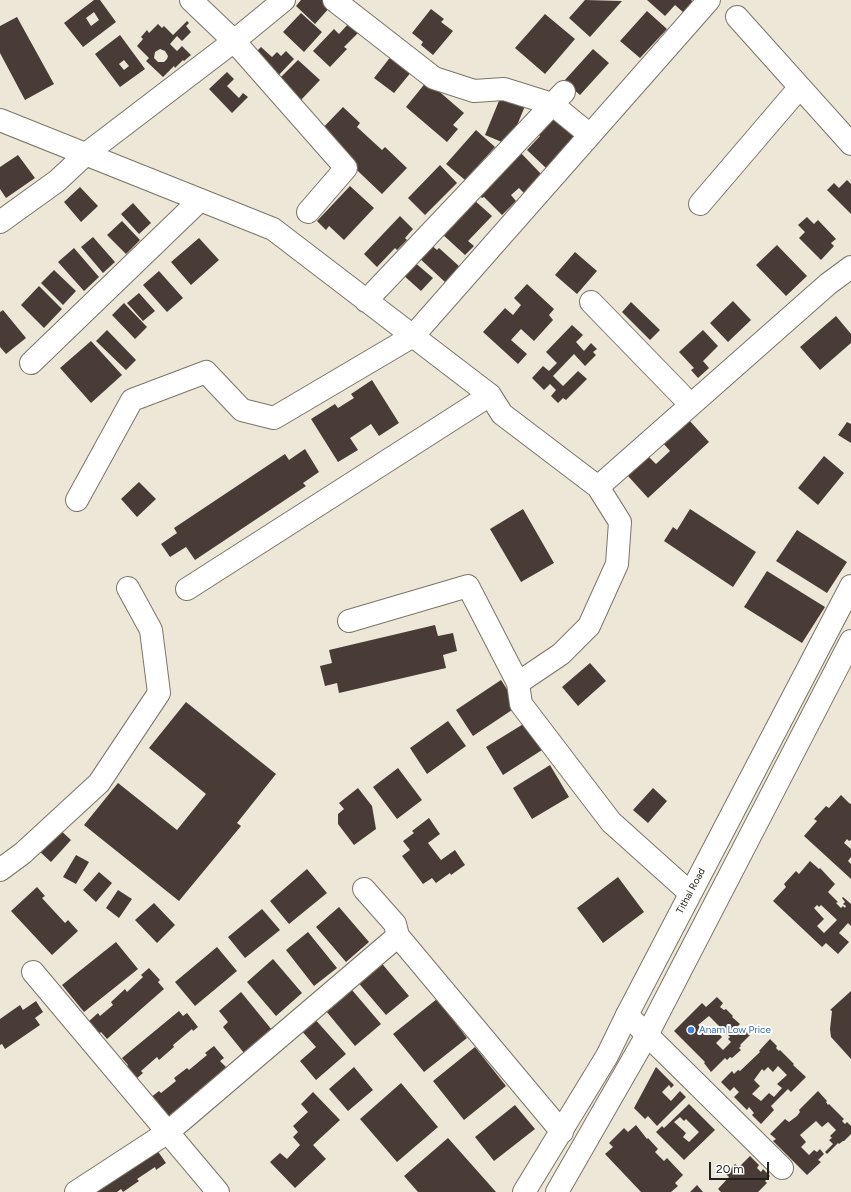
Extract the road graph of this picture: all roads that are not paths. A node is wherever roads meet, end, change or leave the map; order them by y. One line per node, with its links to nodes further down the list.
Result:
1 (191, 0): 6 (street)
2 (284, 0): 6 (street)
3 (334, 0): 8 (street)
4 (709, 0): 10 (street)
5 (737, 17): 7 (street)
6 (234, 41): 12 (street); 15 (street)
7 (800, 87): 11 (street); 14 (street)
8 (558, 98): 10 (street); 18 (street)
9 (0, 120): 12 (street)
10 (590, 135): 20 (street)
11 (851, 144)
12 (86, 154): 13 (street); 16 (street)
13 (200, 200): 18 (street); 21 (street)
14 (700, 204)
15 (308, 212)
16 (0, 222)
17 (851, 267): 23 (street)
18 (366, 300): 20 (street)
19 (591, 302): 23 (street)
20 (413, 336): 22 (street); 25 (street)
21 (31, 363)
22 (490, 395): 24 (street); 28 (street)
23 (691, 405): 24 (street)
24 (598, 488): 31 (street)
25 (77, 500)
26 (851, 586): 34 (street, Tithal Road)
27 (128, 588): 32 (street)
28 (187, 589)
29 (349, 621): 31 (street)
30 (851, 641): 38 (street)
31 (518, 683): 34 (street)
32 (0, 870)
33 (364, 889): 35 (street)
34 (690, 893): 37 (street, Tithal Road)
35 (398, 936): 39 (street); 40 (street)
36 (33, 972): 39 (street)
37 (627, 1015): 38 (street); 40 (street, Tithal Road)
38 (648, 1035): 41 (street); 45 (street)
39 (168, 1132): 42 (street); 43 (street)
40 (562, 1132): 44 (street, Tithal Road)
41 (782, 1168)
42 (76, 1192)
43 (218, 1192)
44 (524, 1192)
45 (557, 1192)

